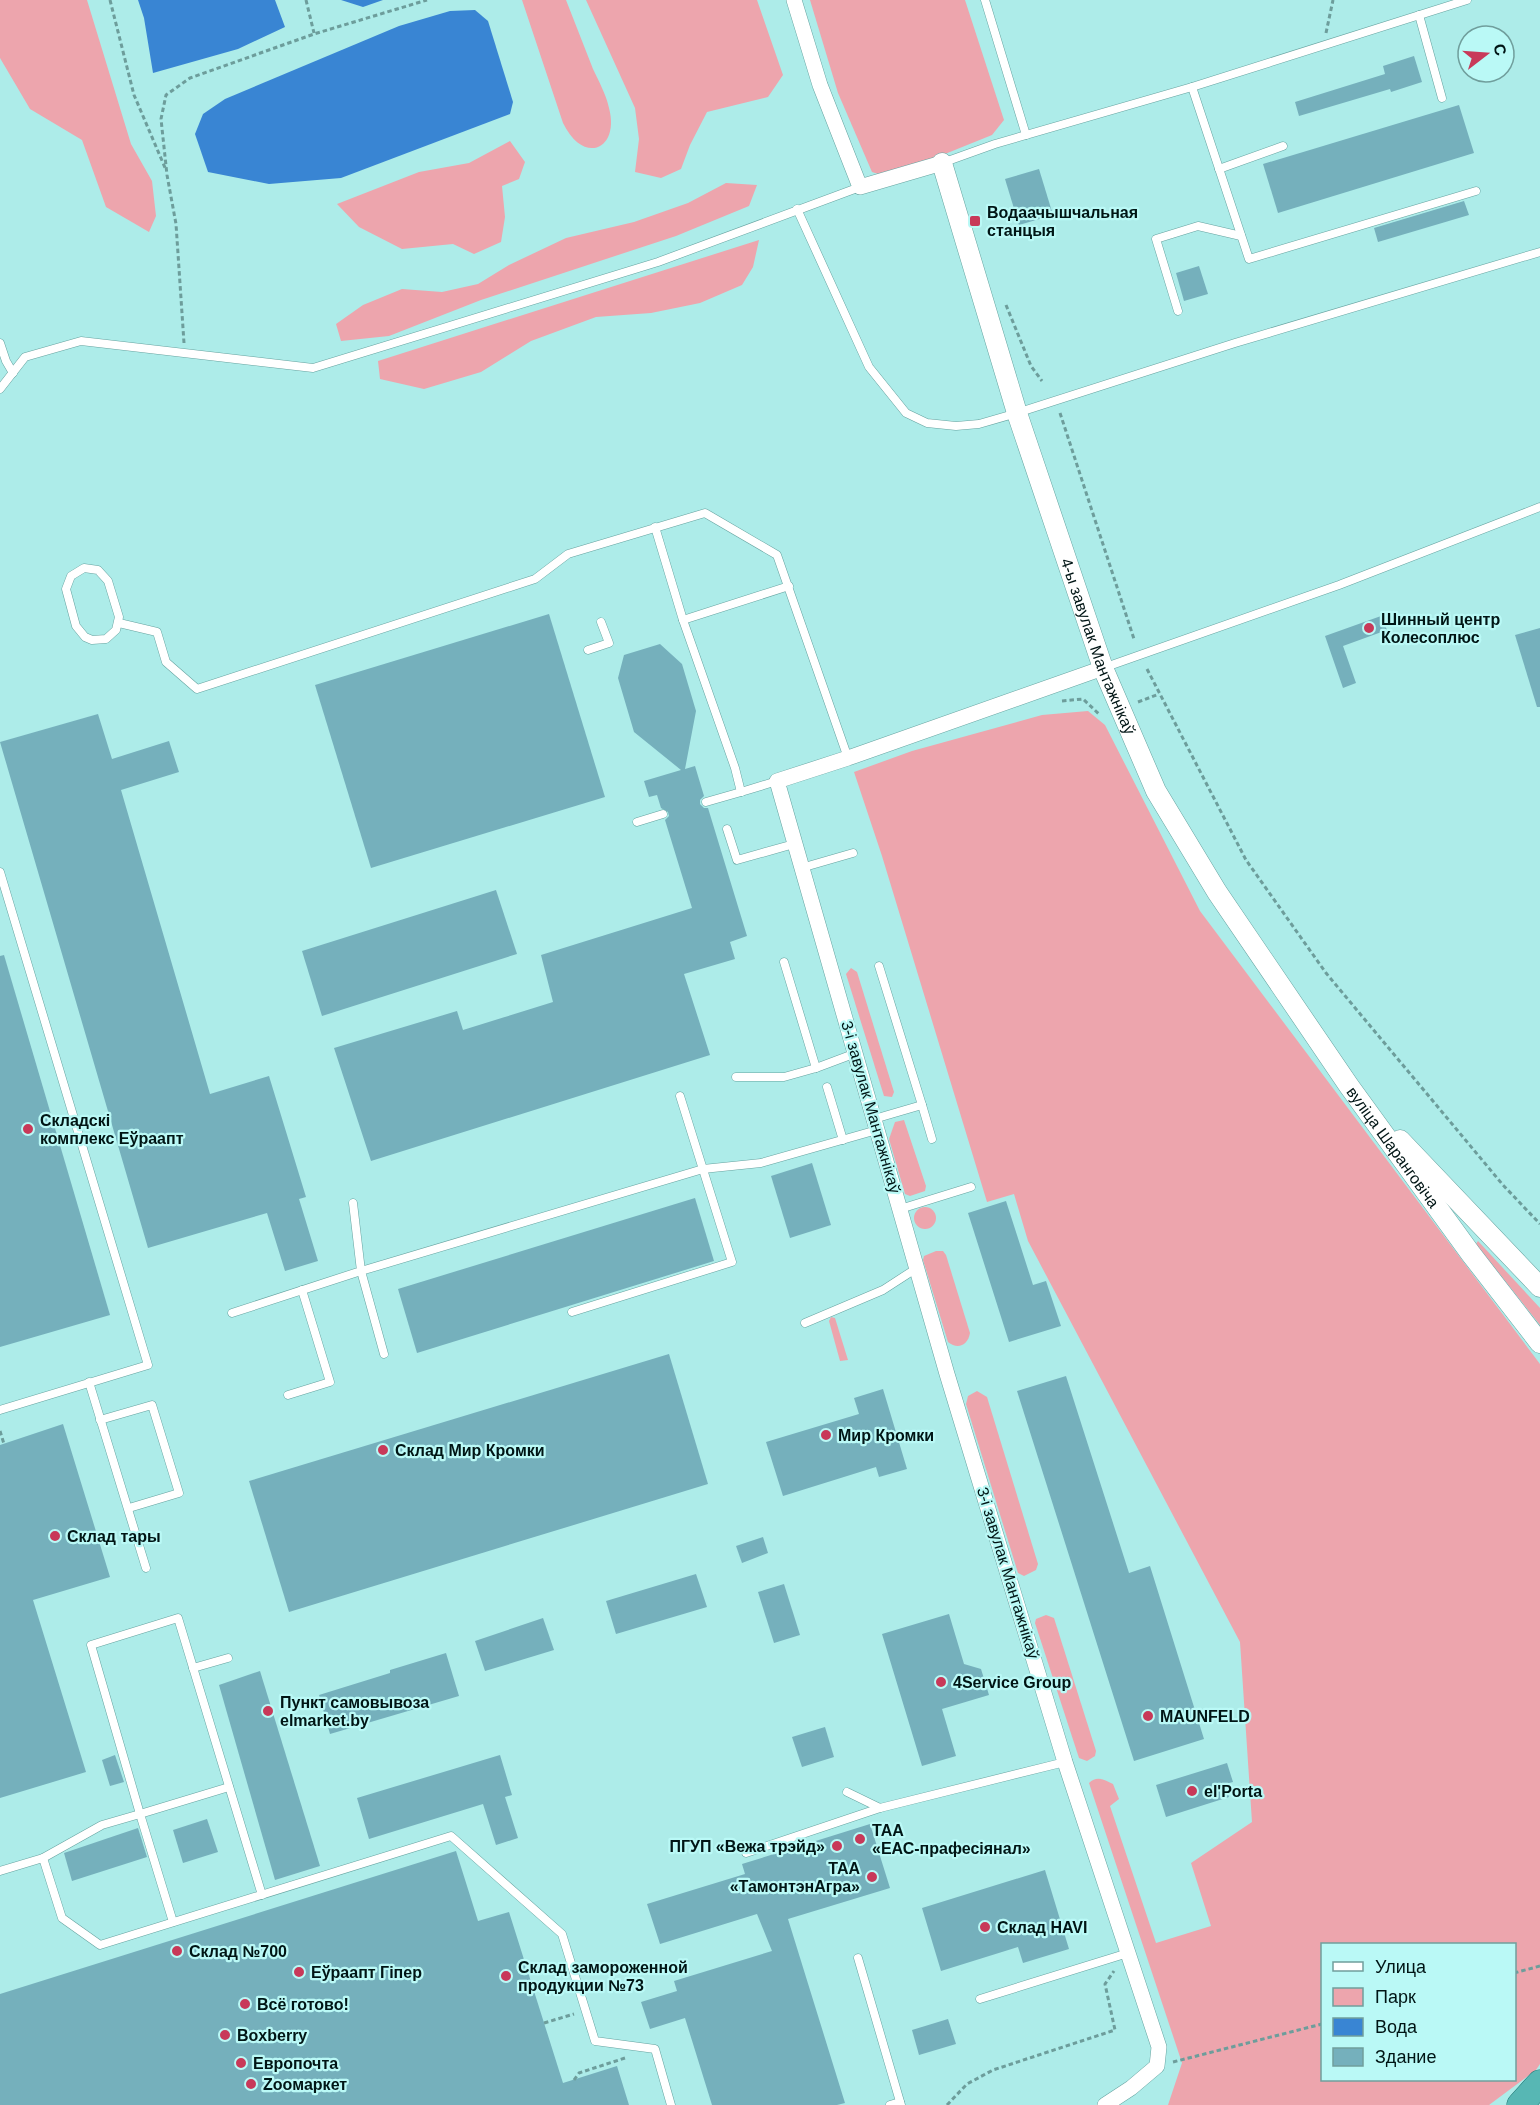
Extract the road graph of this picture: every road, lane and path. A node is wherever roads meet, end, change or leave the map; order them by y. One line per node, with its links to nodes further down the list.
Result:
1 (110, 0): 17 (path)
2 (306, 0): 9 (path)
3 (427, 0): 9 (path)
4 (794, 0): 18 (street)
5 (985, 0): 13 (lane)
6 (1333, 0): 10 (path)
7 (1467, 0): 8 (lane)
8 (1419, 15): 10 (lane); 12 (lane)
9 (314, 34): 17 (path)
10 (1322, 46): 11 (lane)
11 (1192, 87): 13 (lane); 16 (lane)
12 (1442, 98)
13 (1026, 135): 15 (lane)
14 (1283, 146): 16 (lane)
15 (942, 163): 18 (street); 31 (street, 4-ы завулак Мантажнікаў)
16 (1219, 169): 21 (lane)
17 (167, 175): 26 (path)
18 (860, 187): 20 (lane)
19 (1476, 191): 21 (lane)
20 (797, 209): 26 (lane); 31 (lane)
21 (1241, 236): 24 (lane)
22 (1540, 252): 31 (lane)
23 (1005, 304): 28 (path)
24 (1178, 310)
25 (0, 343): 27 (lane)
26 (184, 353): 27 (lane)
27 (13, 373): 29 (lane)
28 (1042, 381)
29 (0, 389)
30 (1058, 408): 38 (path)
31 (1017, 413): 40 (street, 4-ы завулак Мантажнікаў)
32 (1540, 507): 40 (lane)
33 (655, 527): 34 (lane); 35 (lane); 37 (lane)
34 (789, 586): 35 (lane); 44 (lane)
35 (683, 620): 46 (lane)
36 (601, 622): 39 (lane)
37 (119, 624): 37 (lane)
38 (1134, 639)
39 (588, 650)
40 (1103, 668): 44 (street); 60 (street, 4-ы завулак Мантажнікаў)
41 (1147, 669): 42 (path)
42 (1160, 694): 43 (path); 71 (path)
43 (1138, 702)
44 (848, 758): 45 (street)
45 (777, 781): 46 (lane); 51 (street, 3-і завулак Мантажнікаў)
46 (741, 792): 47 (lane)
47 (706, 802)
48 (663, 814): 49 (lane)
49 (637, 822)
50 (727, 829): 51 (lane)
51 (795, 844): 53 (street, 3-і завулак Мантажнікаў)
52 (853, 853): 53 (lane)
53 (801, 868): 57 (street, 3-і завулак Мантажнікаў)
54 (0, 872): 81 (lane)
55 (784, 962): 58 (lane)
56 (879, 966): 63 (lane)
57 (856, 1053): 58 (lane); 64 (street, 3-і завулак Мантажнікаў)
58 (816, 1068): 59 (lane)
59 (736, 1077)
60 (1349, 1086): 74 (street, вуліца Шаранговіча); 79 (street, вуліца Шаранговіча)
61 (827, 1087): 66 (lane)
62 (680, 1096): 67 (lane)
63 (922, 1105): 64 (lane); 65 (lane)
64 (876, 1124): 66 (lane); 70 (street, 3-і завулак Мантажнікаў)
65 (932, 1139)
66 (843, 1140): 67 (lane)
67 (703, 1168): 73 (lane); 77 (lane)
68 (971, 1186): 70 (lane)
69 (353, 1203): 73 (lane)
70 (900, 1209): 72 (street, 3-і завулак Мантажнікаў)
71 (1540, 1224)
72 (917, 1268): 78 (lane); 91 (street, 3-і завулак Мантажнікаў)
73 (361, 1271): 75 (lane); 80 (lane)
74 (1540, 1287)
75 (302, 1290): 76 (lane); 82 (lane)
76 (232, 1312)
77 (573, 1312)
78 (806, 1323)
79 (1540, 1343)
80 (384, 1354)
81 (89, 1382): 83 (lane); 84 (lane)
82 (288, 1395)
83 (0, 1410)
84 (100, 1420): 87 (lane); 87 (lane)
85 (0, 1431): 86 (path)
86 (4, 1444)
87 (129, 1508): 88 (lane)
88 (146, 1568)
89 (228, 1658): 90 (lane)
90 (193, 1668): 92 (lane); 95 (lane)
91 (1065, 1762): 94 (lane); 101 (street, 3-і завулак Мантажнікаў)
92 (229, 1787): 95 (lane); 99 (lane)
93 (847, 1792): 94 (lane)
94 (880, 1808): 96 (lane)
95 (140, 1814): 97 (lane); 100 (lane)
96 (746, 1853)
97 (43, 1858): 98 (lane); 100 (lane)
98 (0, 1871)
99 (261, 1895): 100 (lane); 106 (lane)
100 (173, 1922)
101 (1128, 1953): 105 (lane); 110 (street, 3-і завулак Мантажнікаў); 116 (path)
102 (858, 1958): 113 (lane)
103 (1540, 1966): 104 (path)
104 (1516, 1972)
105 (980, 1999)
106 (585, 2010): 107 (path); 109 (lane)
107 (544, 2023)
108 (1321, 2025): 110 (path)
109 (655, 2049): 111 (path); 114 (lane)
110 (1157, 2066): 117 (street)
111 (574, 2080)
112 (1540, 2083): 118 (highway)
113 (900, 2103): 115 (lane)
114 (671, 2105)
115 (890, 2105)
116 (947, 2105)
117 (1106, 2105)
118 (1520, 2105)

